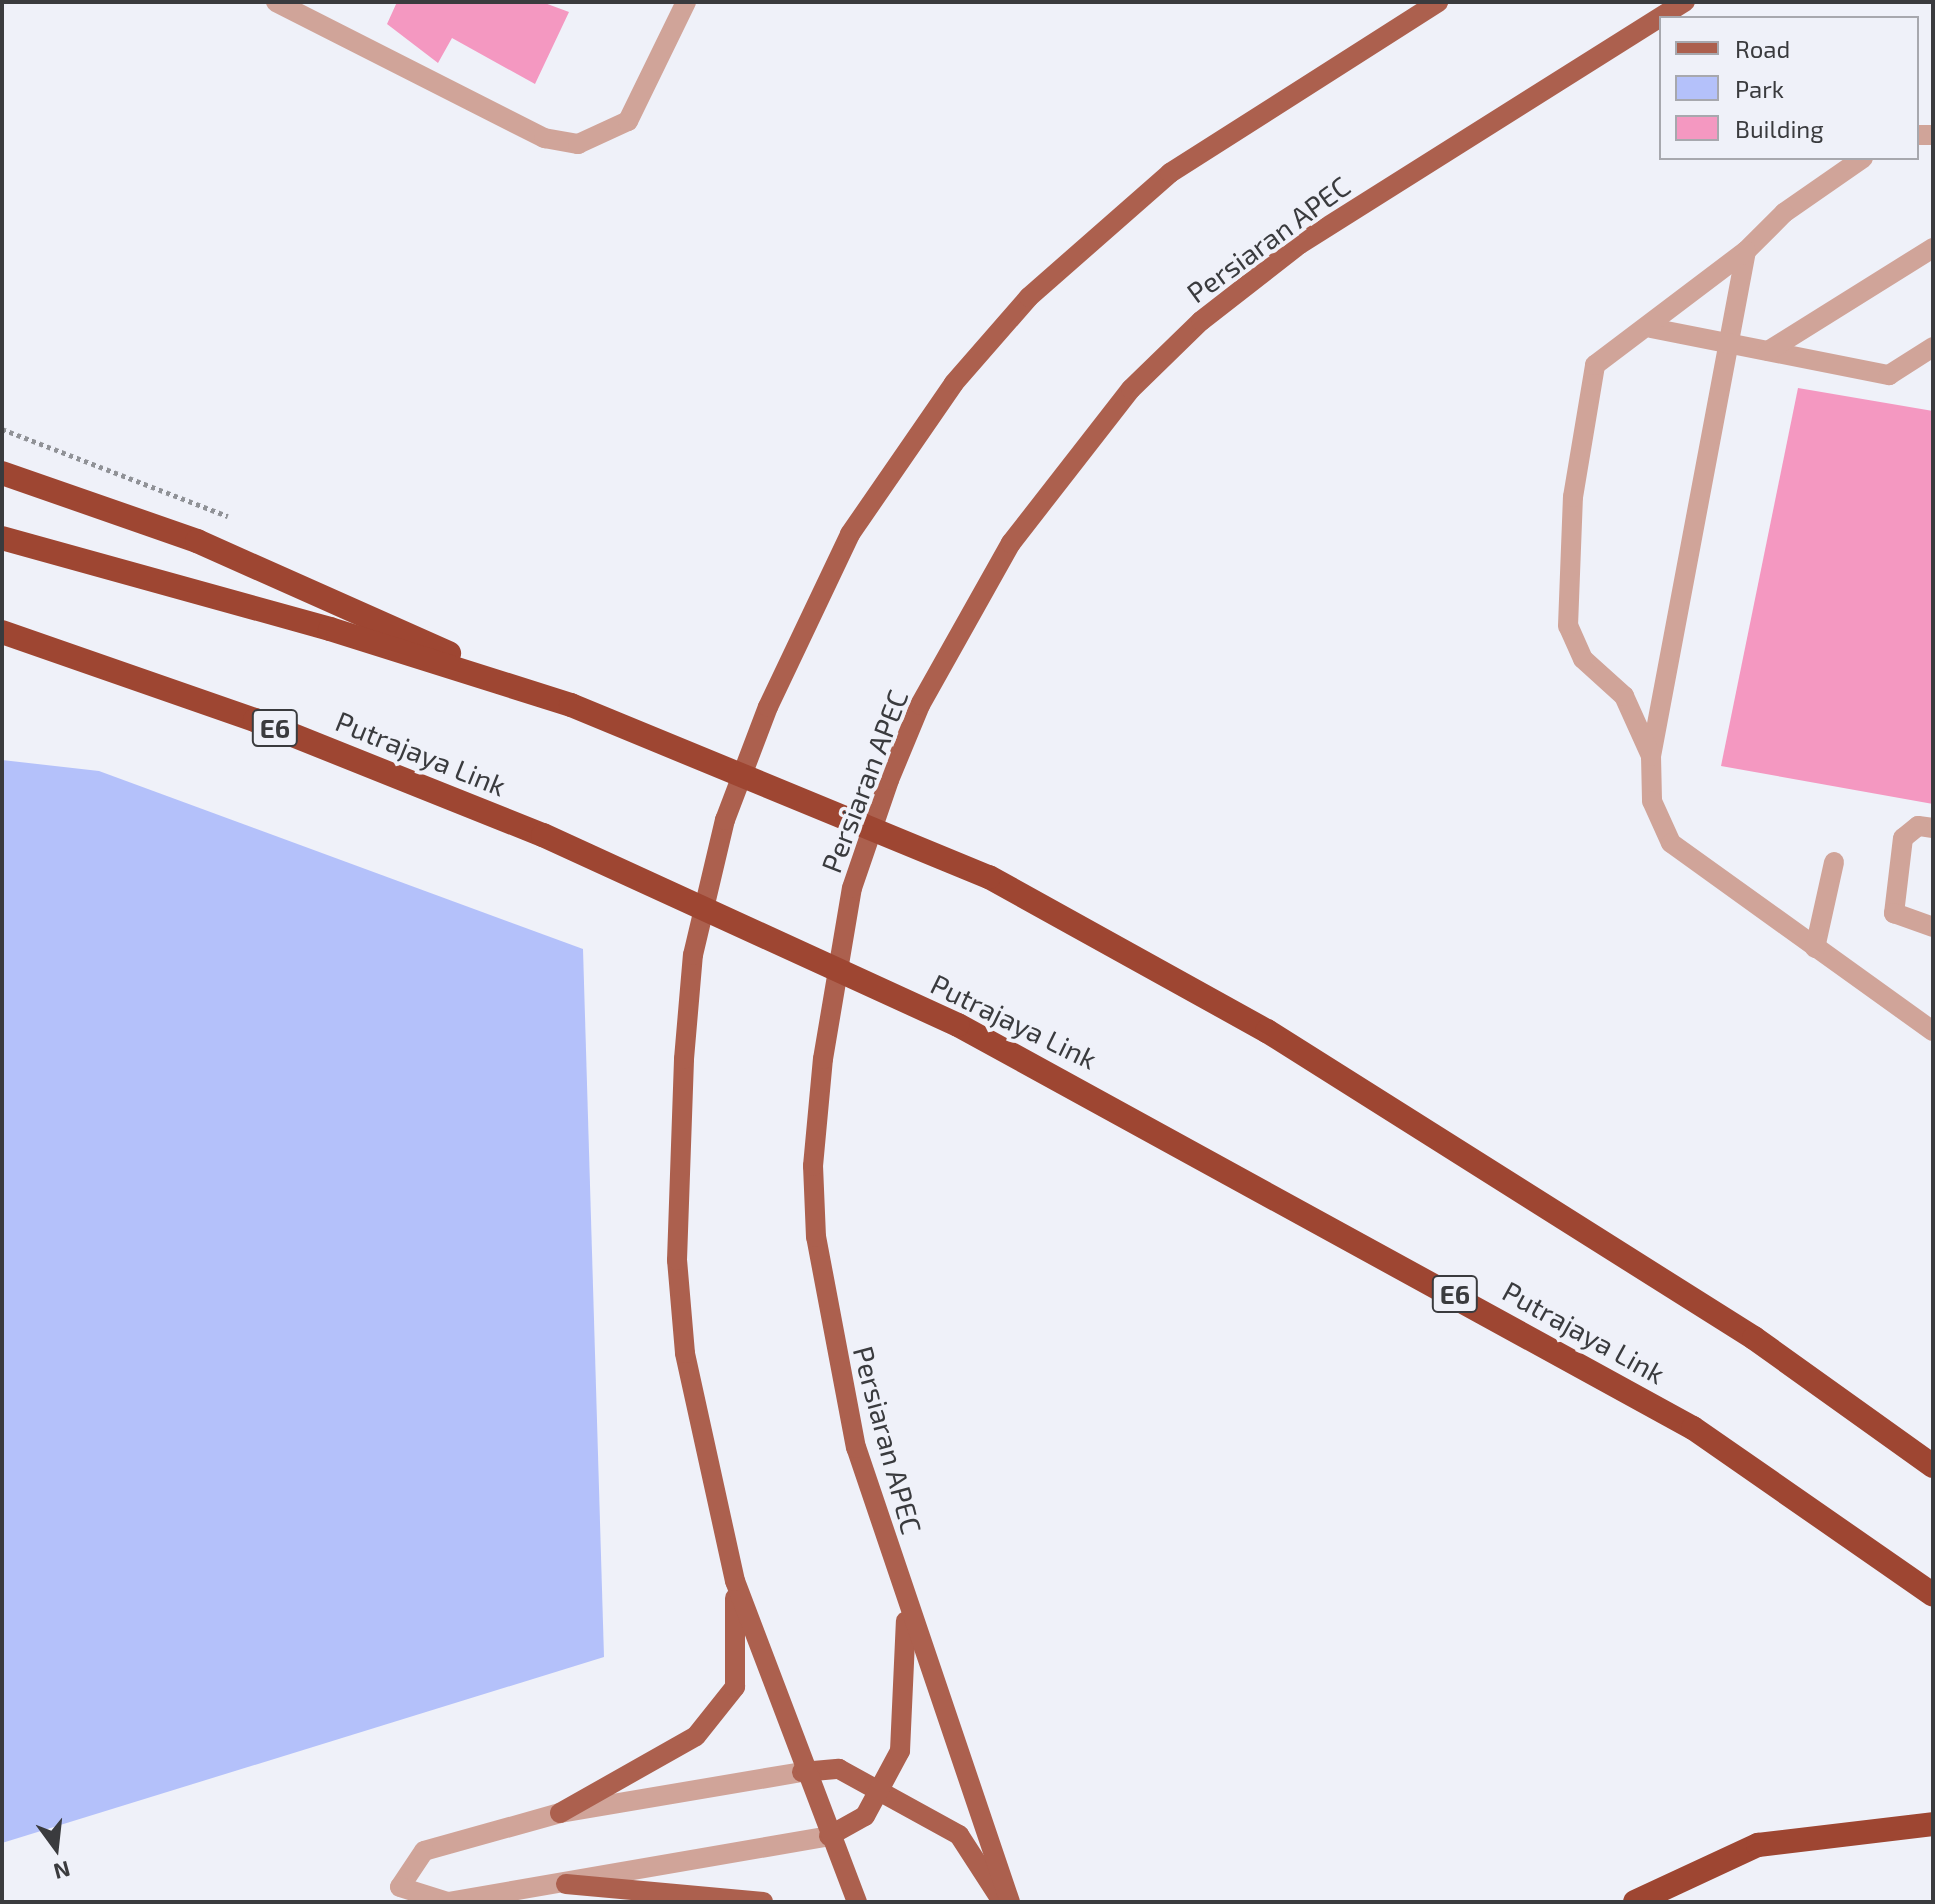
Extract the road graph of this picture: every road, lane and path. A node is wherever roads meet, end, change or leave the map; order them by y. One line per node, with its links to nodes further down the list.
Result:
1 (276, 2): 2 (street)
2 (686, 2)
3 (1438, 2): 25 (main road)
4 (1685, 2): 5 (main road, Persiaran APEC)
5 (1663, 16)
6 (1659, 18): 27 (main road, Persiaran APEC)
7 (1860, 160): 9 (street)
8 (1933, 248): 13 (street)
9 (1746, 251): 10 (street); 11 (street)
10 (1651, 328): 11 (street); 18 (street)
11 (1732, 344): 13 (street); 18 (street)
12 (1933, 347): 13 (street)
13 (1768, 351)
14 (2, 473): 17 (highway)
15 (2, 538): 17 (highway)
16 (2, 632): 26 (highway, Putrajaya Link / E6, bridge)
17 (542, 696): 24 (highway, bridge)
18 (1651, 756): 22 (street)
19 (1933, 828): 21 (street)
20 (1834, 862): 22 (street)
21 (1933, 927)
22 (1815, 948): 23 (street)
23 (1933, 1031)
24 (1933, 1466)
25 (735, 1581): 28 (main road); 30 (main road)
26 (1933, 1595)
27 (906, 1601): 29 (main road); 37 (main road, Persiaran APEC)
28 (802, 1772): 29 (main road); 30 (street); 32 (main road)
29 (879, 1789): 32 (main road); 36 (main road)
30 (560, 1813): 33 (street)
31 (1933, 1824): 38 (highway)
32 (829, 1836): 33 (street); 35 (main road)
33 (566, 1884): 34 (main road)
34 (763, 1902)
35 (857, 1902)
36 (1002, 1902)
37 (1010, 1902)
38 (1635, 1902)

